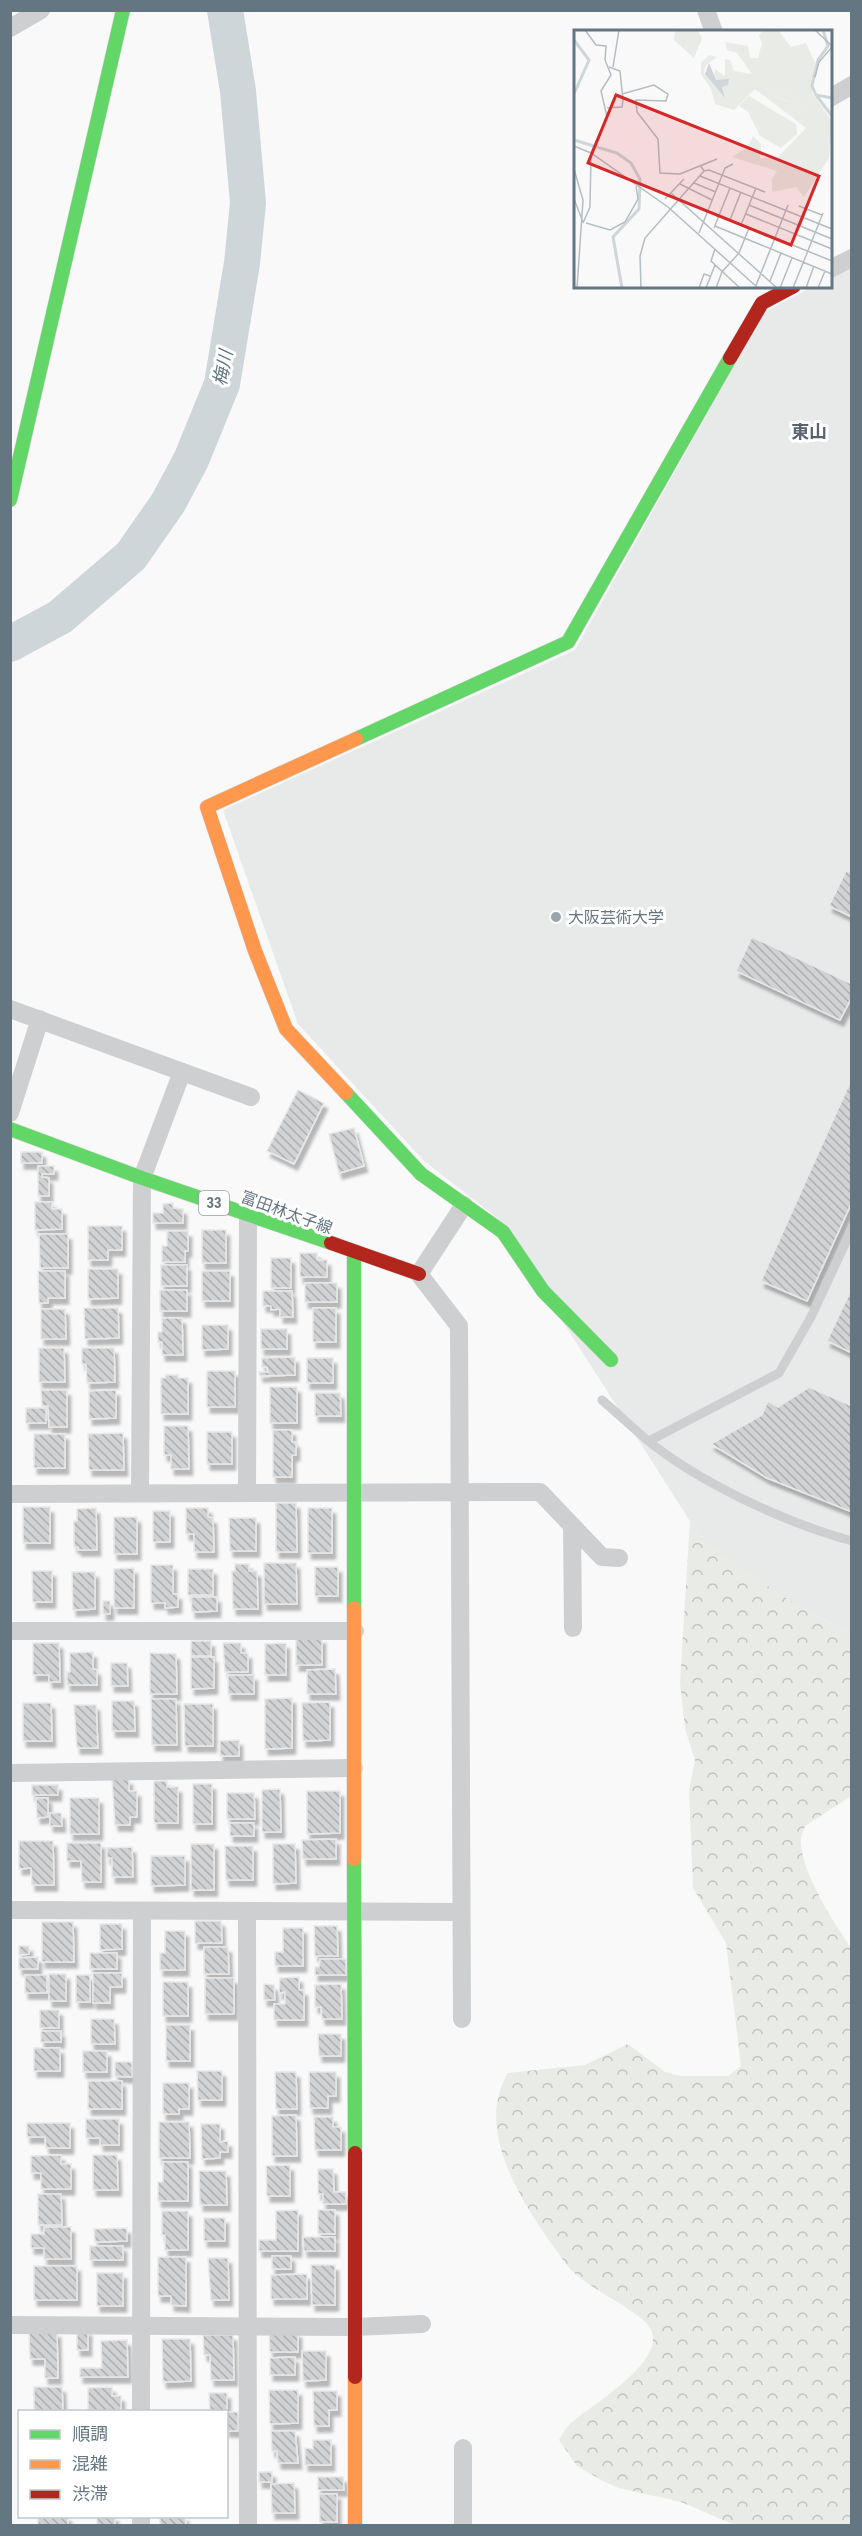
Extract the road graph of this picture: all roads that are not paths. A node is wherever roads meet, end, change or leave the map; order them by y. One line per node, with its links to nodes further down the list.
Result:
1 (40, 10): 4 (street)
2 (123, 10): 11 (street)
3 (706, 10): 5 (street)
4 (10, 28)
5 (713, 30)
6 (852, 85): 7 (street)
7 (832, 97)
8 (852, 258): 9 (street)
9 (832, 268)
10 (791, 288): 19 (street)
11 (10, 500)
12 (10, 1009): 13 (street)
13 (40, 1019): 14 (street); 16 (street)
14 (182, 1072): 15 (street); 18 (street)
15 (251, 1097)
16 (10, 1113)
17 (10, 1129): 18 (street, 富田林太子線 / 33)
18 (142, 1178): 20 (street, 富田林太子線 / 33); 28 (street)
19 (464, 1205): 23 (street); 24 (street)
20 (248, 1215): 22 (street, 富田林太子線 / 33); 29 (street)
21 (852, 1229): 26 (lane)
22 (354, 1253): 23 (street, 富田林太子線 / 33); 31 (street)
23 (419, 1274): 27 (street)
24 (611, 1360)
25 (602, 1400): 26 (lane)
26 (649, 1441): 33 (lane)
27 (461, 1492): 31 (street); 32 (street); 44 (street)
28 (140, 1493): 29 (street); 30 (street)
29 (247, 1493): 31 (street)
30 (10, 1494)
31 (353, 1494): 37 (street)
32 (572, 1526): 34 (street); 35 (street)
33 (852, 1541)
34 (619, 1558)
35 (573, 1628)
36 (10, 1631): 37 (street)
37 (355, 1631): 38 (street)
38 (354, 1768): 39 (street); 43 (street)
39 (10, 1773)
40 (10, 1910): 41 (street)
41 (142, 1912): 42 (street); 48 (street)
42 (247, 1912): 43 (street); 49 (street)
43 (353, 1912): 44 (street); 50 (street)
44 (460, 1912): 45 (street)
45 (462, 2019)
46 (422, 2324): 50 (street)
47 (10, 2325): 48 (street)
48 (141, 2326): 49 (street); 51 (street)
49 (247, 2326): 50 (street); 53 (street)
50 (355, 2327): 54 (street)
51 (141, 2410)
52 (463, 2448): 55 (street)
53 (248, 2526)
54 (355, 2526)
55 (463, 2526)

